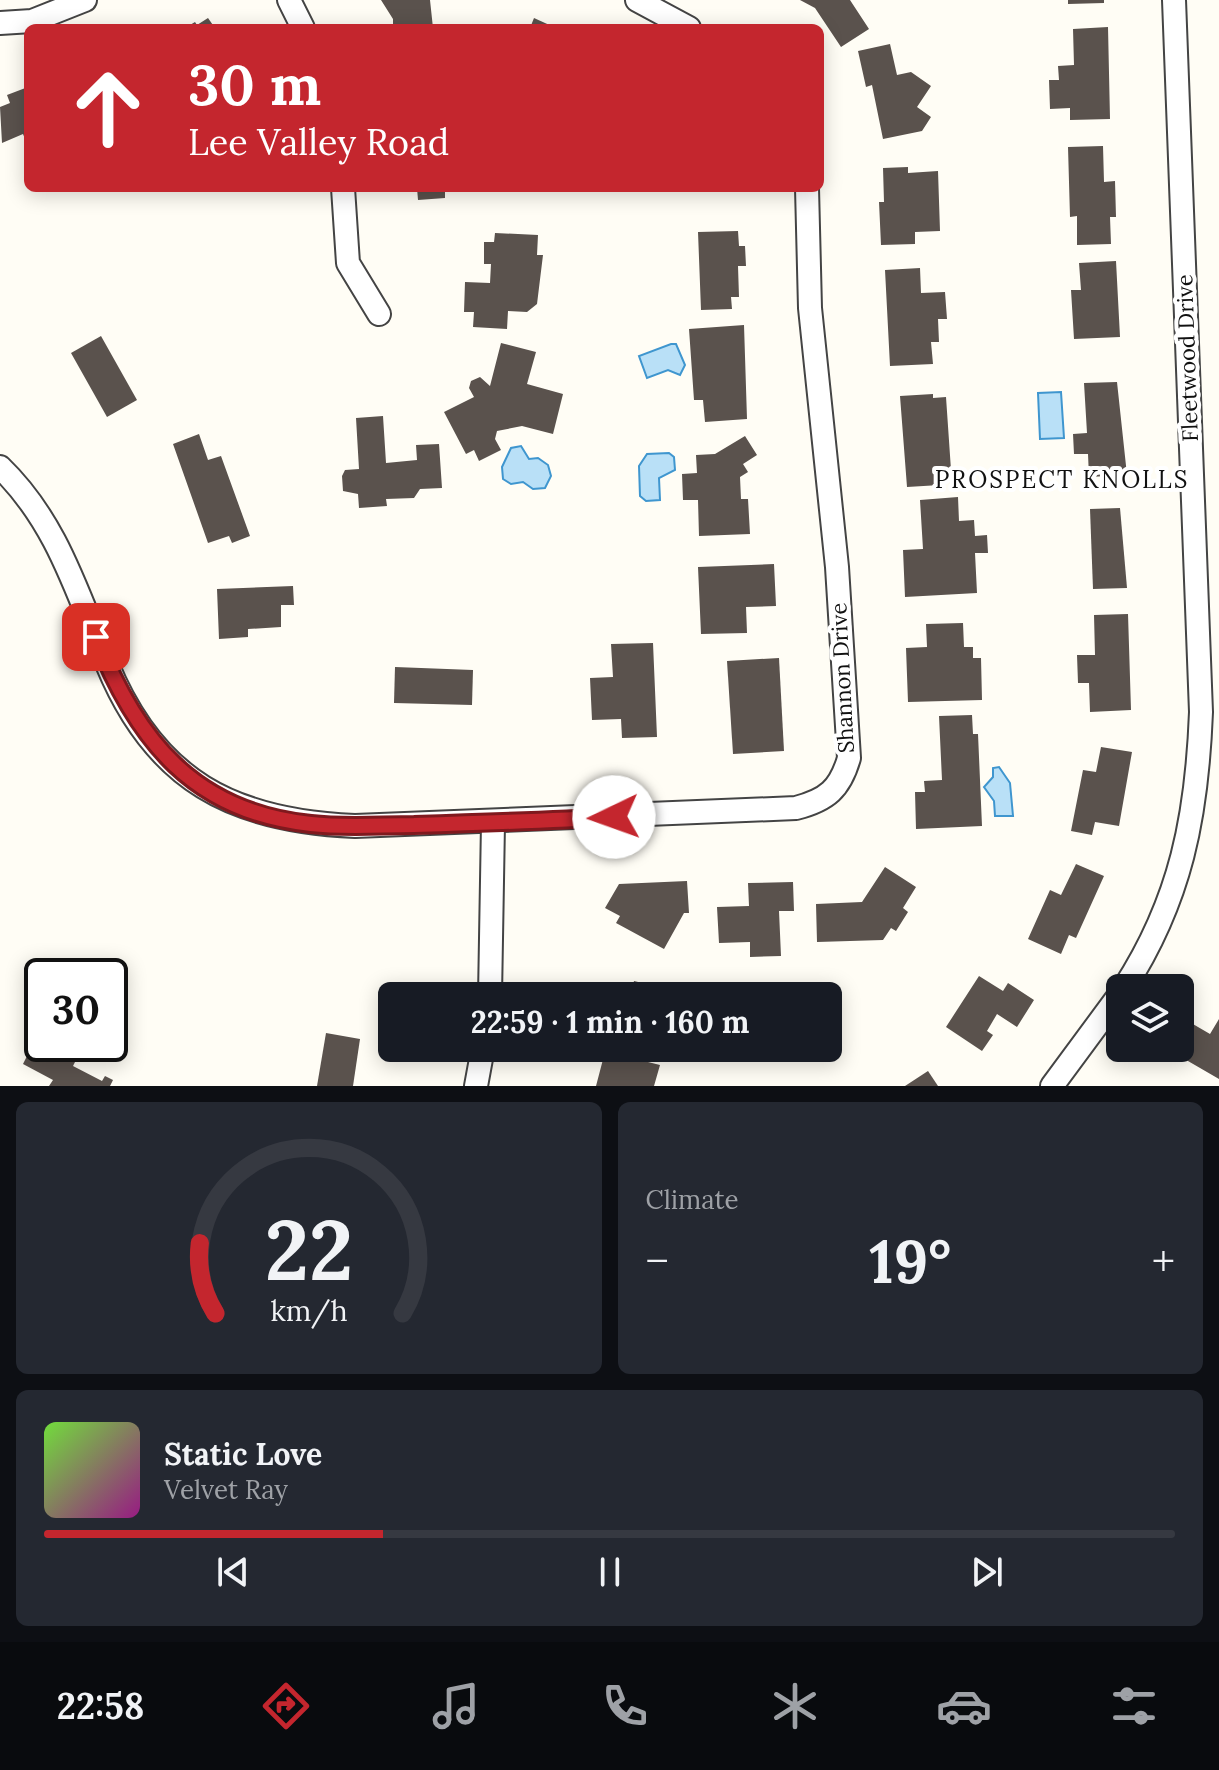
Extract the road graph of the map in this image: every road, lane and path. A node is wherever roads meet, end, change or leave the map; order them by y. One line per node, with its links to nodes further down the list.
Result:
1 (85, 0): 5 (street)
2 (289, 0): 6 (street)
3 (637, 0): 7 (street)
4 (1174, 0): 13 (street, Fleetwood Drive)
5 (0, 23)
6 (301, 24)
7 (682, 24)
8 (343, 192): 10 (street)
9 (807, 192): 12 (street, Shannon Drive)
10 (379, 314)
11 (0, 467): 12 (street, Shannon Drive)
12 (493, 823): 14 (street)
13 (1133, 974)
14 (490, 982)
15 (1106, 1013): 18 (street)
16 (480, 1062): 17 (street)
17 (476, 1086)
18 (1052, 1086)

